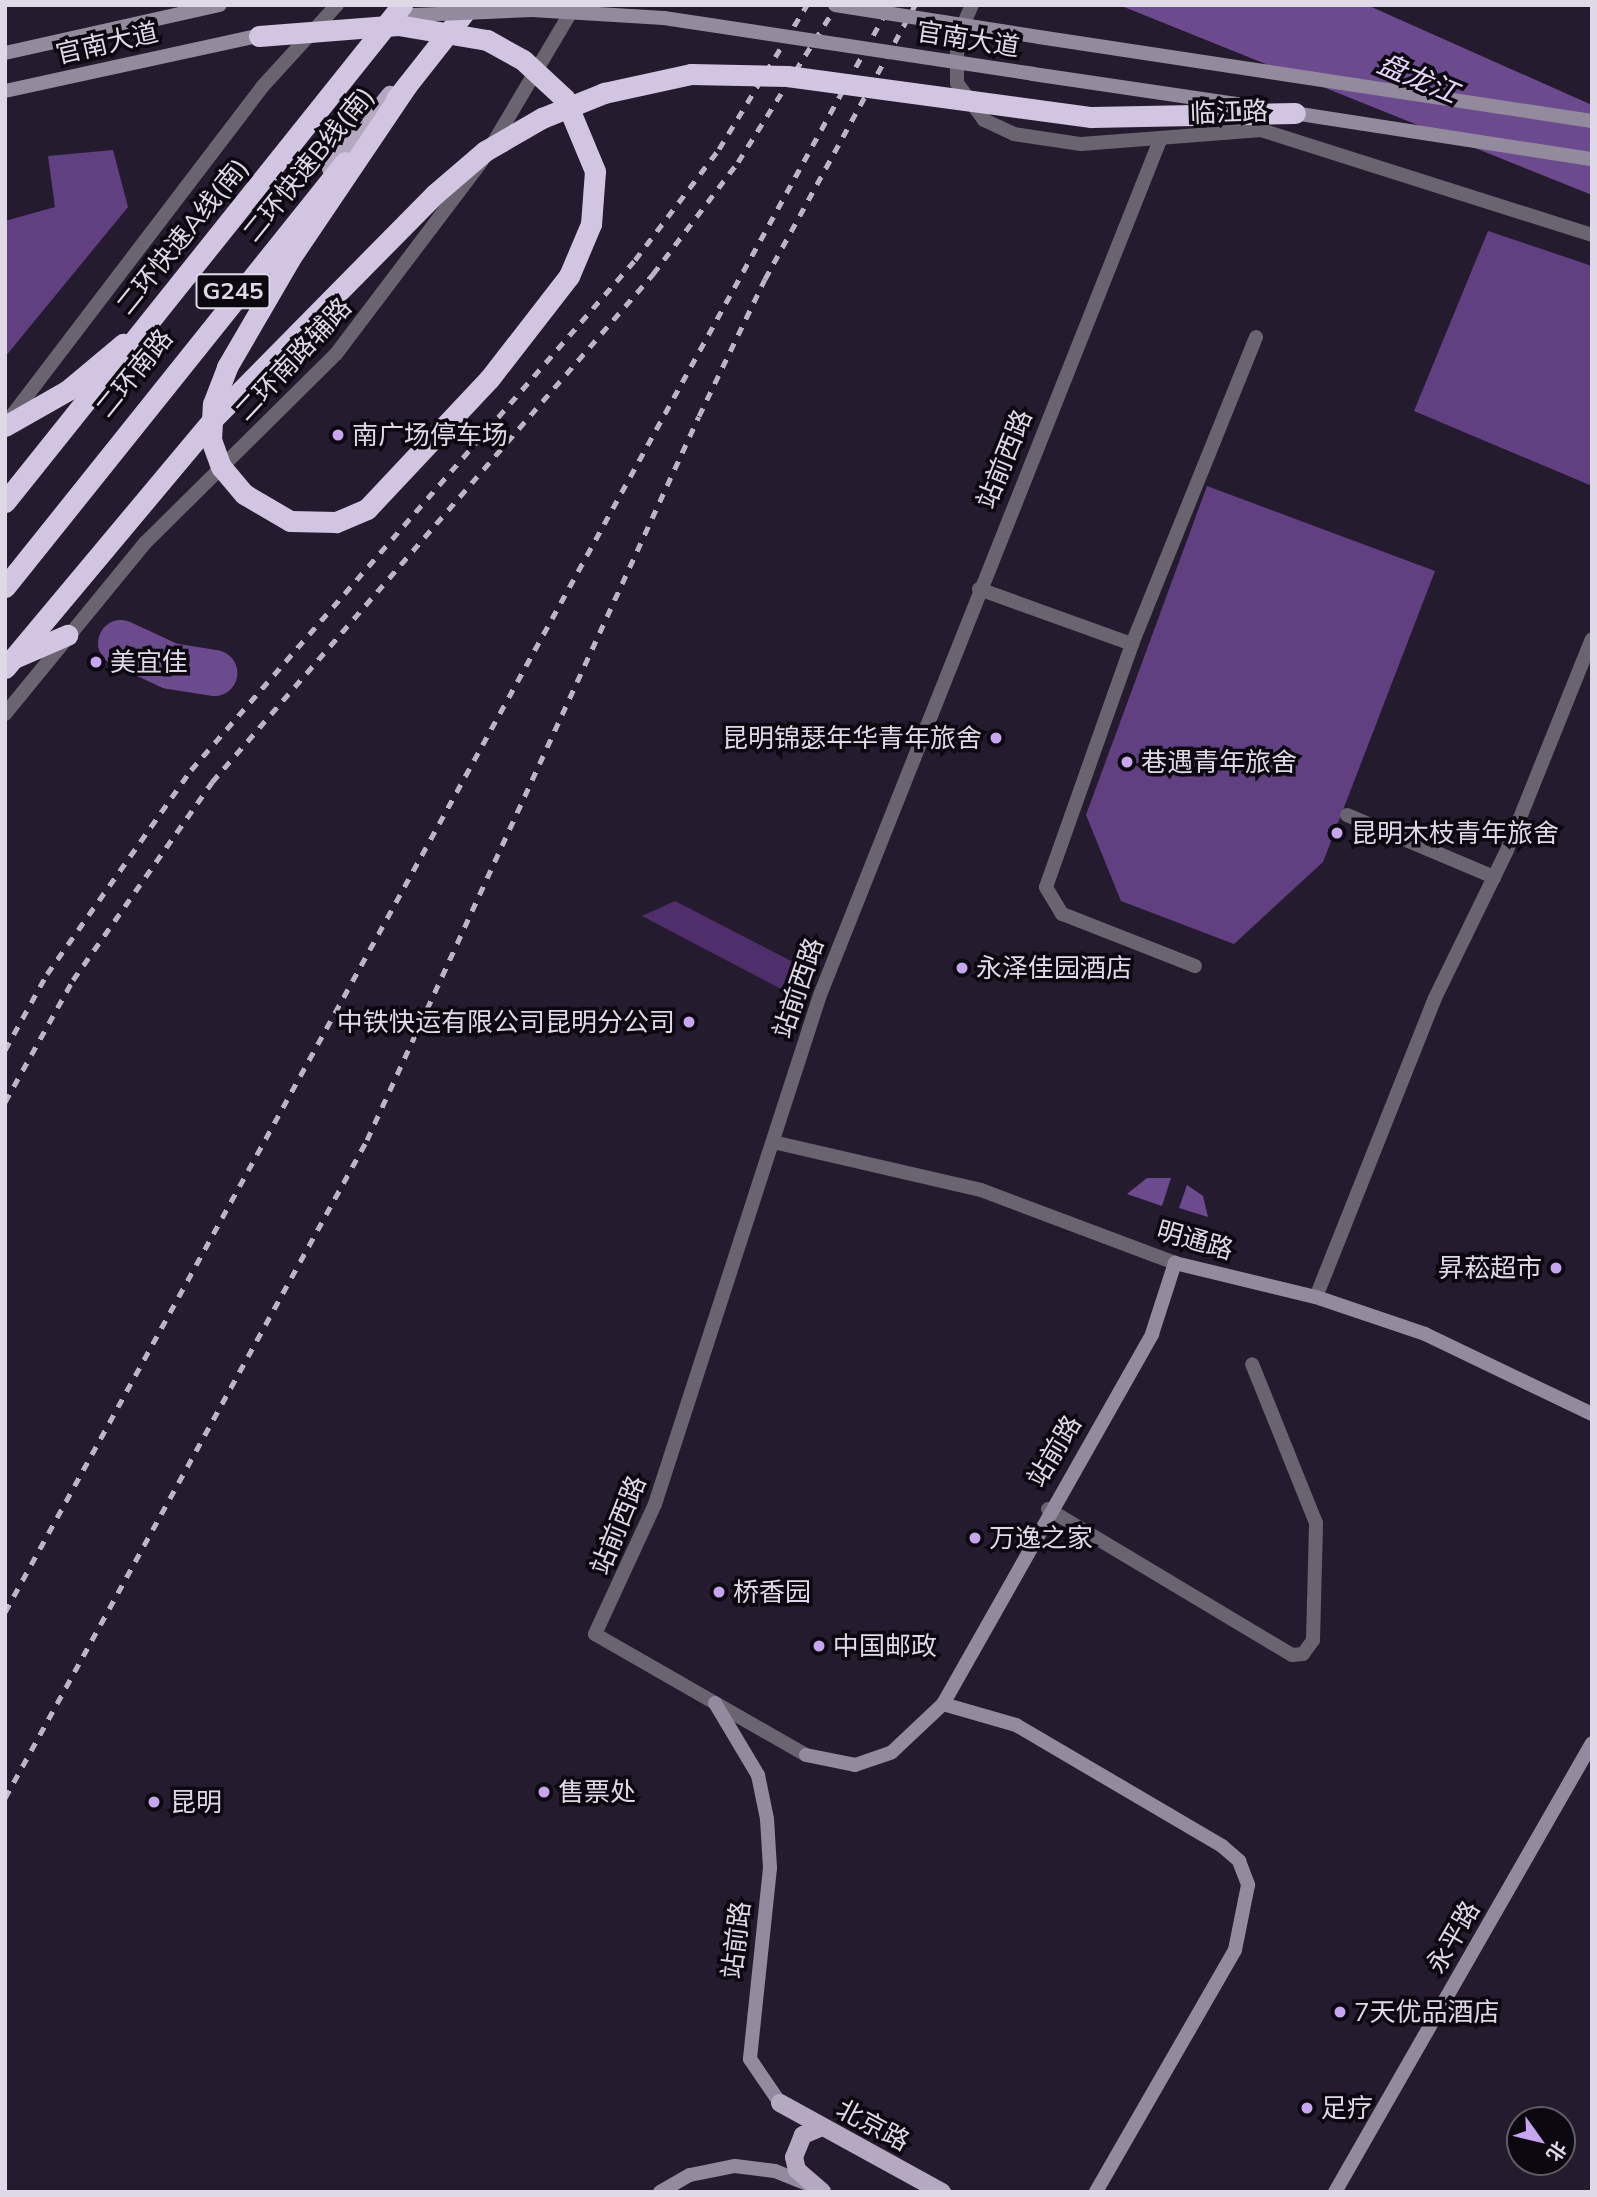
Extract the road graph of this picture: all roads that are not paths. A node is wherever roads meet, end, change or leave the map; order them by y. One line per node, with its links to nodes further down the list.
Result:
1 (220, 5): 11 (street, 官南大道)
2 (337, 5): 22 (street)
3 (402, 5): 20 (highway, 二环快速A线(南), bridge)
4 (413, 5): 23 (main road, 二环南路 / G245)
5 (461, 5): 27 (main road, 二环南路 / G245)
6 (470, 5): 13 (highway, 二环快速B线(南), bridge)
7 (575, 5): 30 (street, 二环南路辅路)
8 (835, 5): 16 (street, 官南大道, bridge)
9 (972, 5): 17 (street, 临江路)
10 (259, 36): 12 (street, 官南大道, bridge); 13 (highway, bridge); 15 (street, 官南大道, bridge)
11 (5, 53)
12 (59, 78): 14 (highway, bridge)
13 (407, 85): 28 (highway, 二环快速B线(南), bridge)
14 (5, 91)
15 (1295, 113): 18 (street, 官南大道); 33 (highway, bridge)
16 (1592, 121)
17 (1160, 140): 19 (street, 临江路); 29 (street, 站前西路)
18 (1592, 159)
19 (1592, 235)
20 (208, 248): 22 (highway, bridge); 25 (highway, 二环快速A线(南), bridge)
21 (1256, 337): 32 (street)
22 (5, 426)
23 (29, 485): 24 (main road); 26 (main road, 二环南路 / G245)
24 (5, 493)
25 (5, 502)
26 (5, 515)
27 (5, 576)
28 (5, 587)
29 (979, 589): 32 (street); 38 (street, 站前西路)
30 (67, 635): 33 (highway); 34 (street, 二环南路辅路)
31 (1592, 639): 36 (street)
32 (1132, 643): 37 (street)
33 (10, 663)
34 (5, 714)
35 (1346, 816): 36 (street)
36 (1494, 877): 40 (street)
37 (1195, 966)
38 (774, 1142): 39 (street, 明通路); 44 (street, 站前西路)
39 (1175, 1263): 40 (street, 明通路); 43 (street, 站前路)
40 (1317, 1297): 42 (street, 明通路)
41 (1252, 1364): 43 (street)
42 (1592, 1414)
43 (1048, 1509): 45 (street, 站前路)
44 (715, 1703): 47 (street, 站前西路); 48 (street, 站前路)
45 (943, 1704): 47 (street, 站前路); 53 (street)
46 (1592, 1743): 54 (street, 永平路)
47 (806, 1755)
48 (780, 2103): 49 (main road, 北京路)
49 (822, 2127): 50 (main road); 52 (main road, 北京路)
50 (817, 2189): 51 (street)
51 (660, 2192)
52 (942, 2192)
53 (1096, 2192)
54 (1335, 2192)

